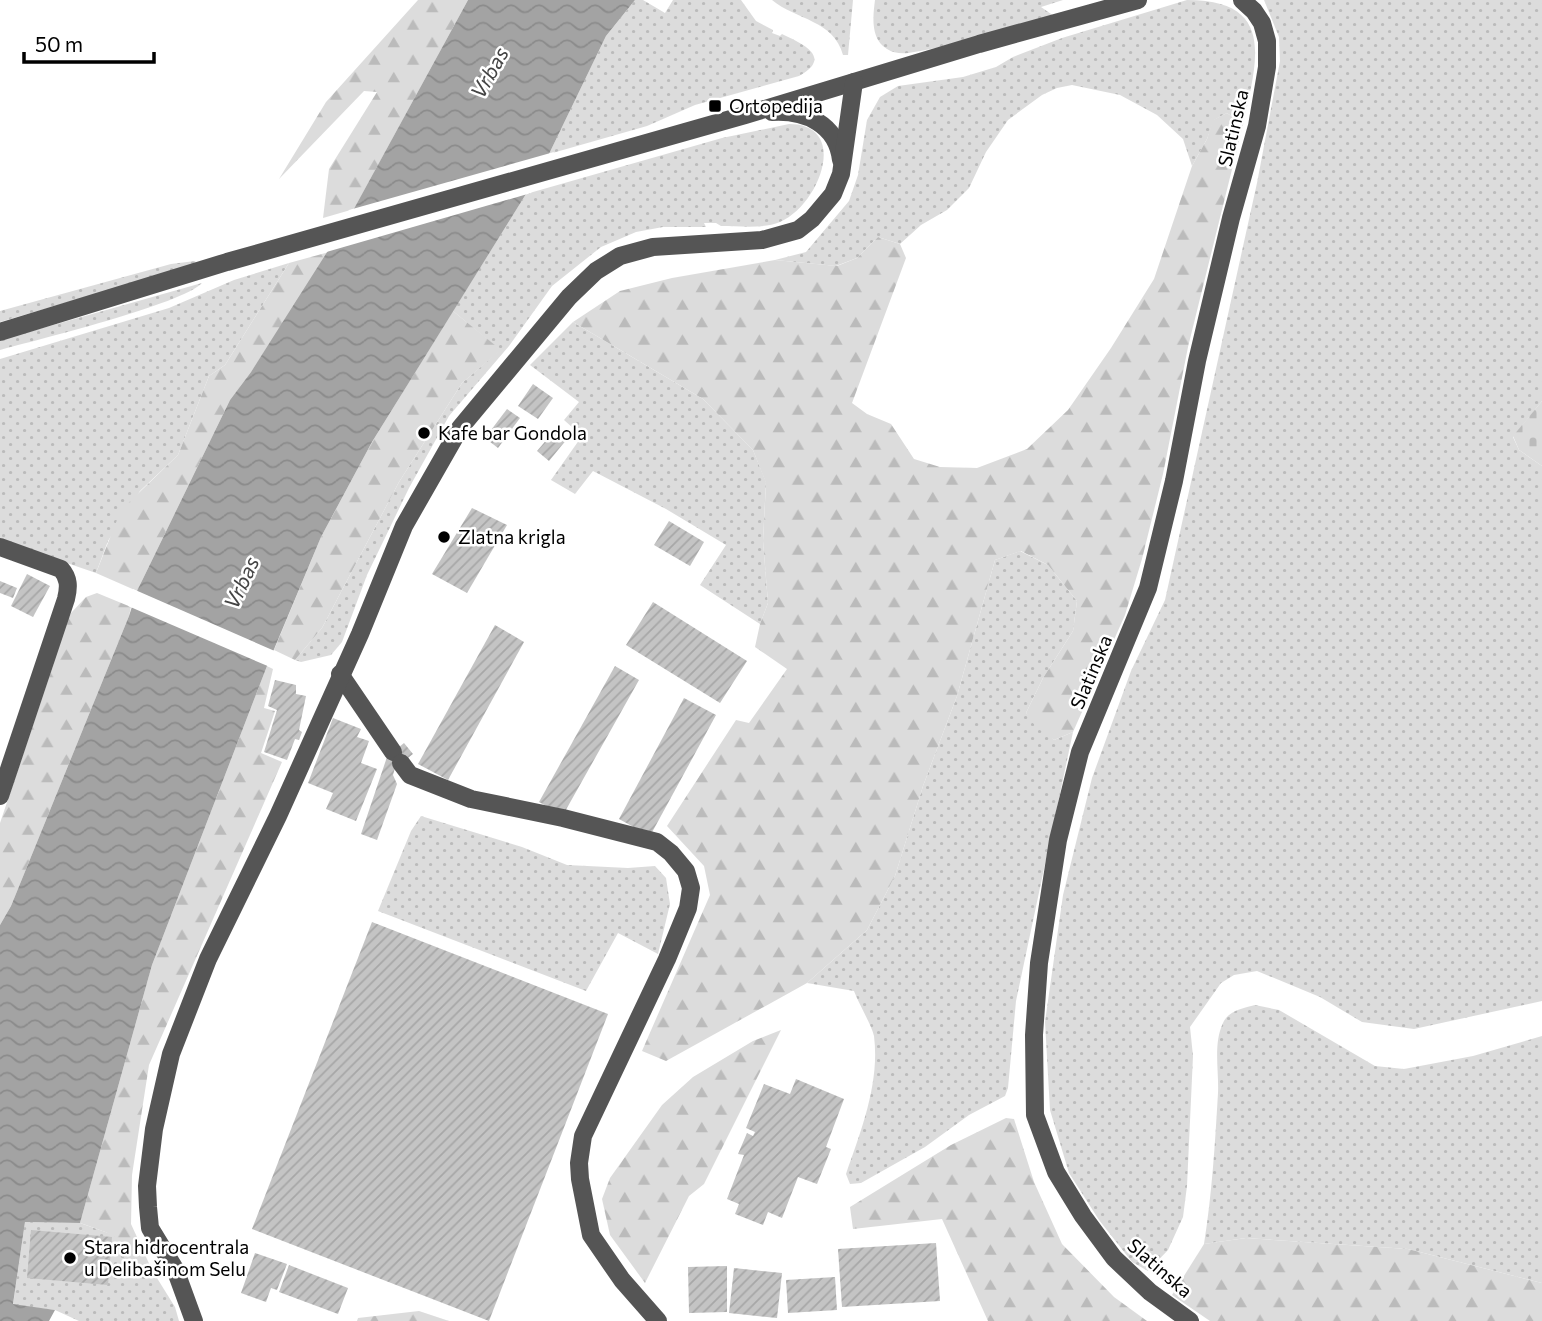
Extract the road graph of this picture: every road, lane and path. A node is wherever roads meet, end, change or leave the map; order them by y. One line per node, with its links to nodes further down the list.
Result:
1 (1138, 0): 3 (street)
2 (1242, 0): 12 (street, Slatinska)
3 (855, 82): 4 (street); 5 (street)
4 (745, 115): 5 (street); 6 (street)
5 (842, 169): 8 (street)
6 (0, 332)
7 (0, 547): 9 (street)
8 (340, 674): 10 (street); 11 (street)
9 (0, 796)
10 (194, 1321)
11 (658, 1321)
12 (1189, 1321)

